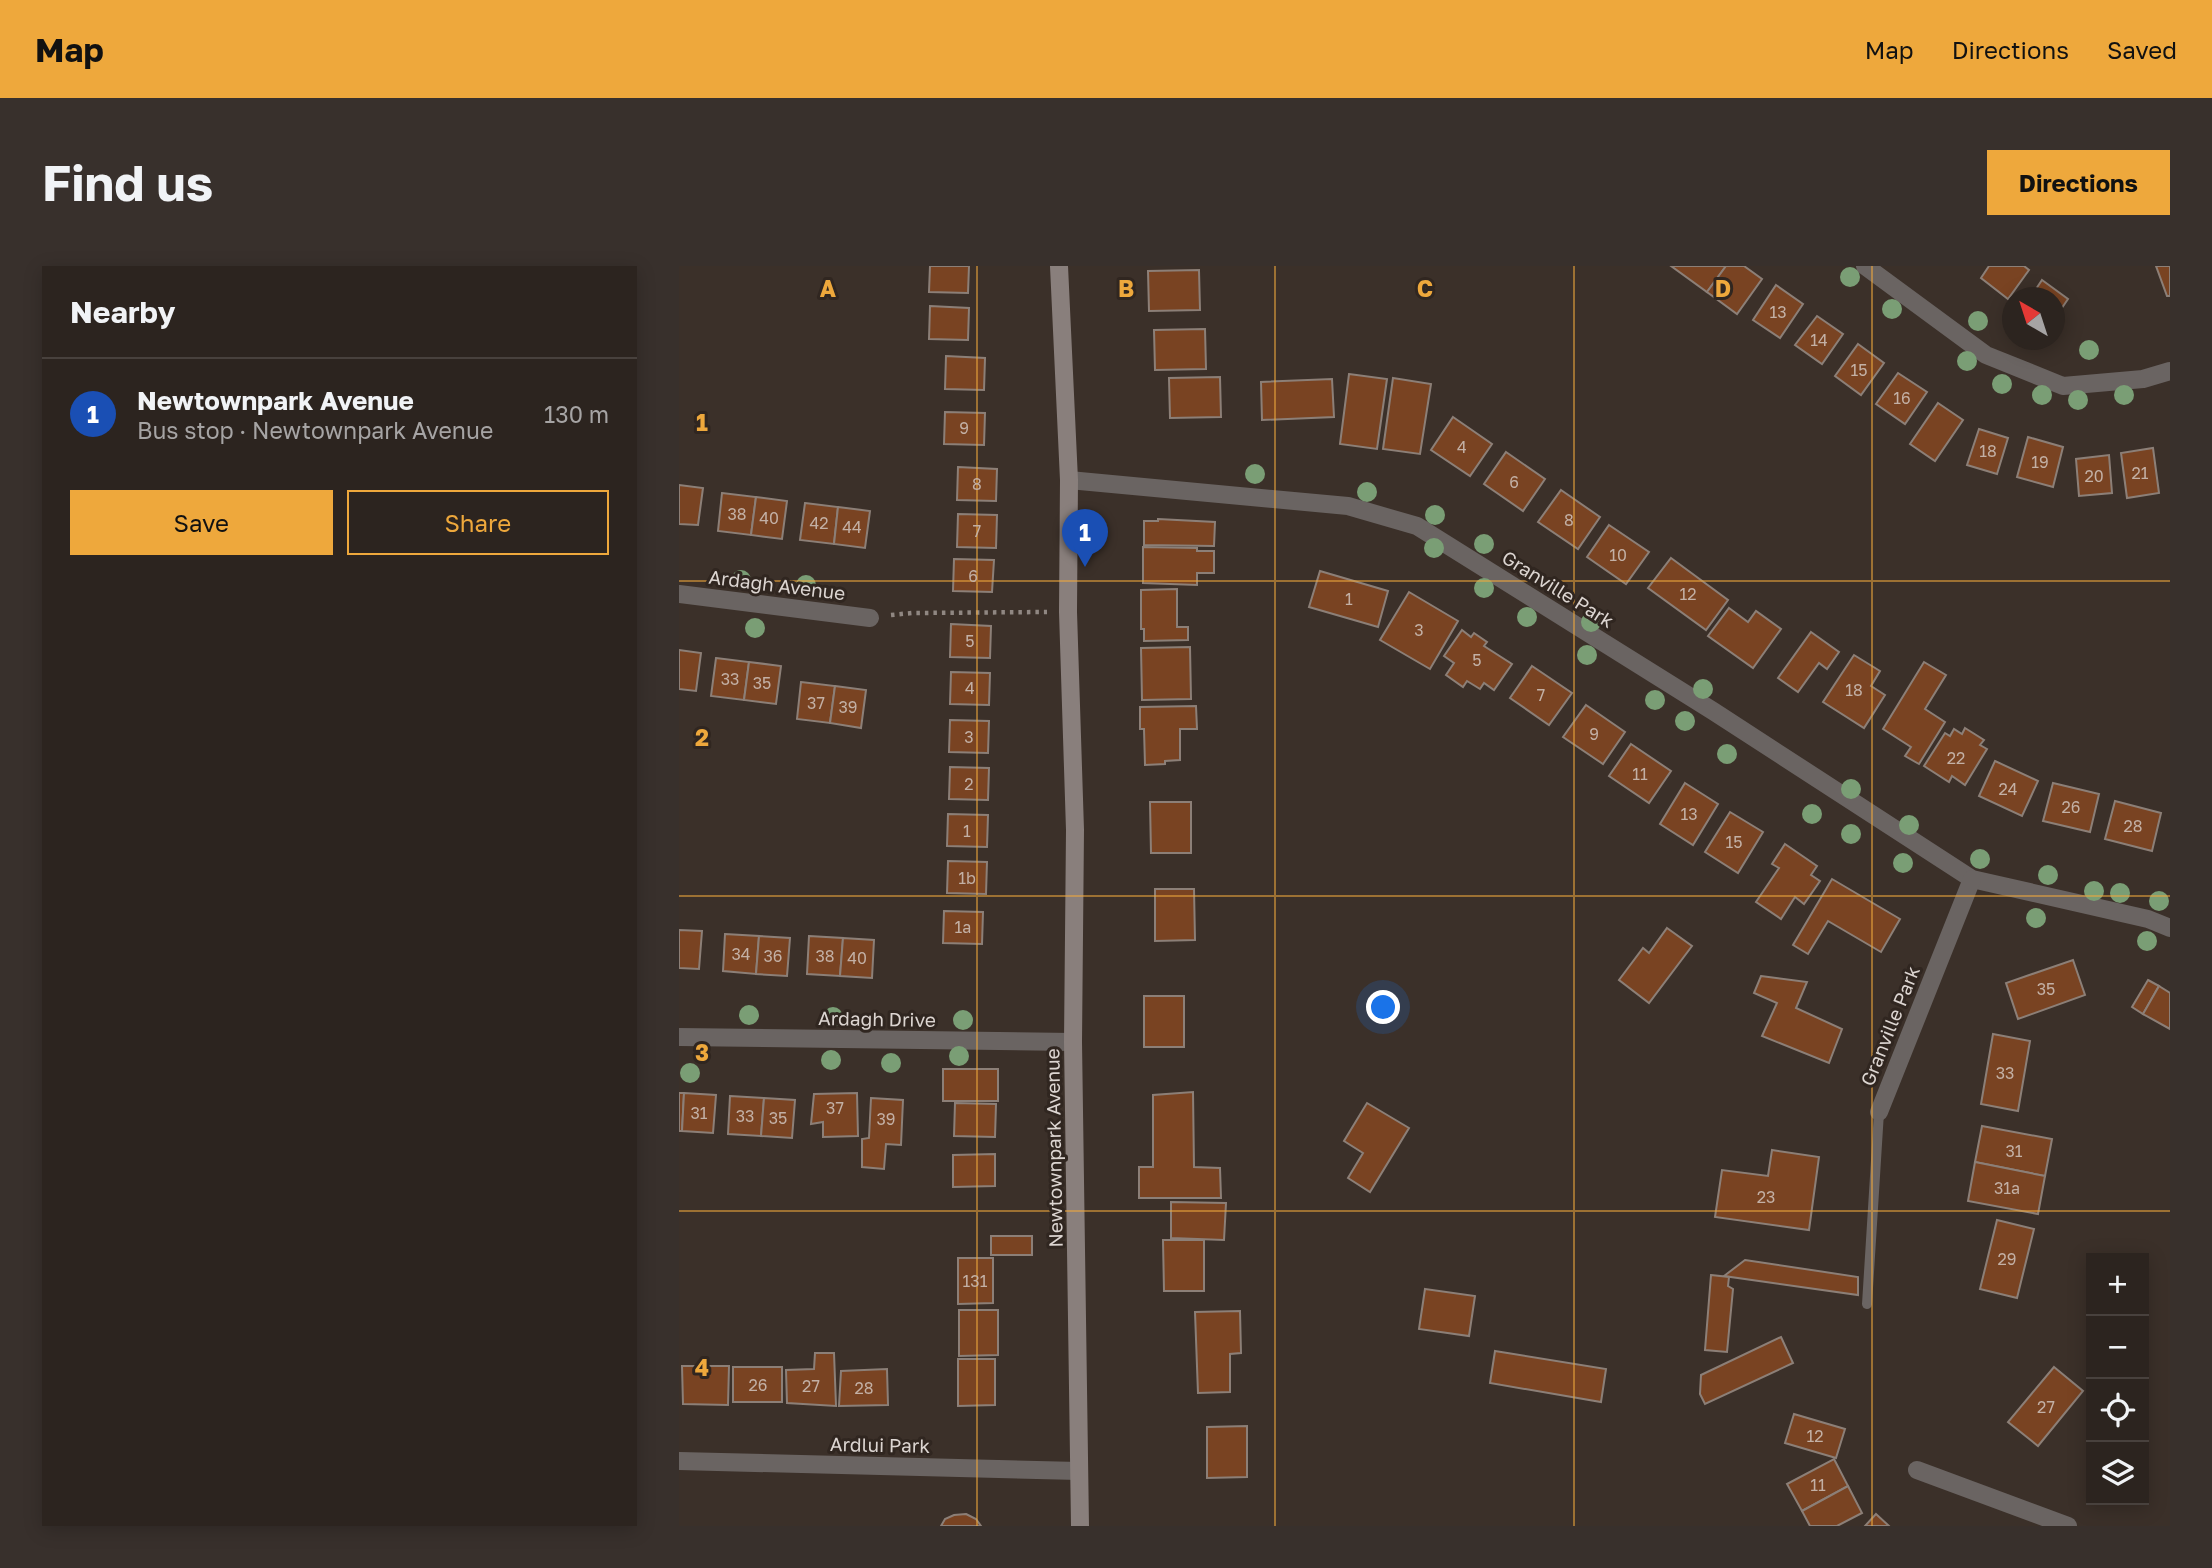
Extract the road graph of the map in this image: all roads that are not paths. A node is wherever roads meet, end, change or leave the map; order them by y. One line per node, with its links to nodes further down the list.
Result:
1 (1059, 266): 4 (main road, Newtownpark Avenue)
2 (1865, 266): 3 (street)
3 (2170, 371)
4 (1069, 480): 7 (street, Granville Park); 10 (main road, Newtownpark Avenue)
5 (679, 594): 6 (street, Ardagh Avenue)
6 (870, 618)
7 (1972, 879): 8 (street, Granville Park); 11 (street, Granville Park)
8 (2170, 928)
9 (679, 1037): 10 (street, Ardagh Drive)
10 (1073, 1042): 15 (main road, Newtownpark Avenue)
11 (1879, 1112): 12 (lane)
12 (1867, 1304)
13 (679, 1461): 15 (street, Ardlui Park)
14 (1917, 1470): 17 (street)
15 (1079, 1471): 16 (main road, Newtownpark Avenue)
16 (1080, 1526)
17 (2069, 1526)

